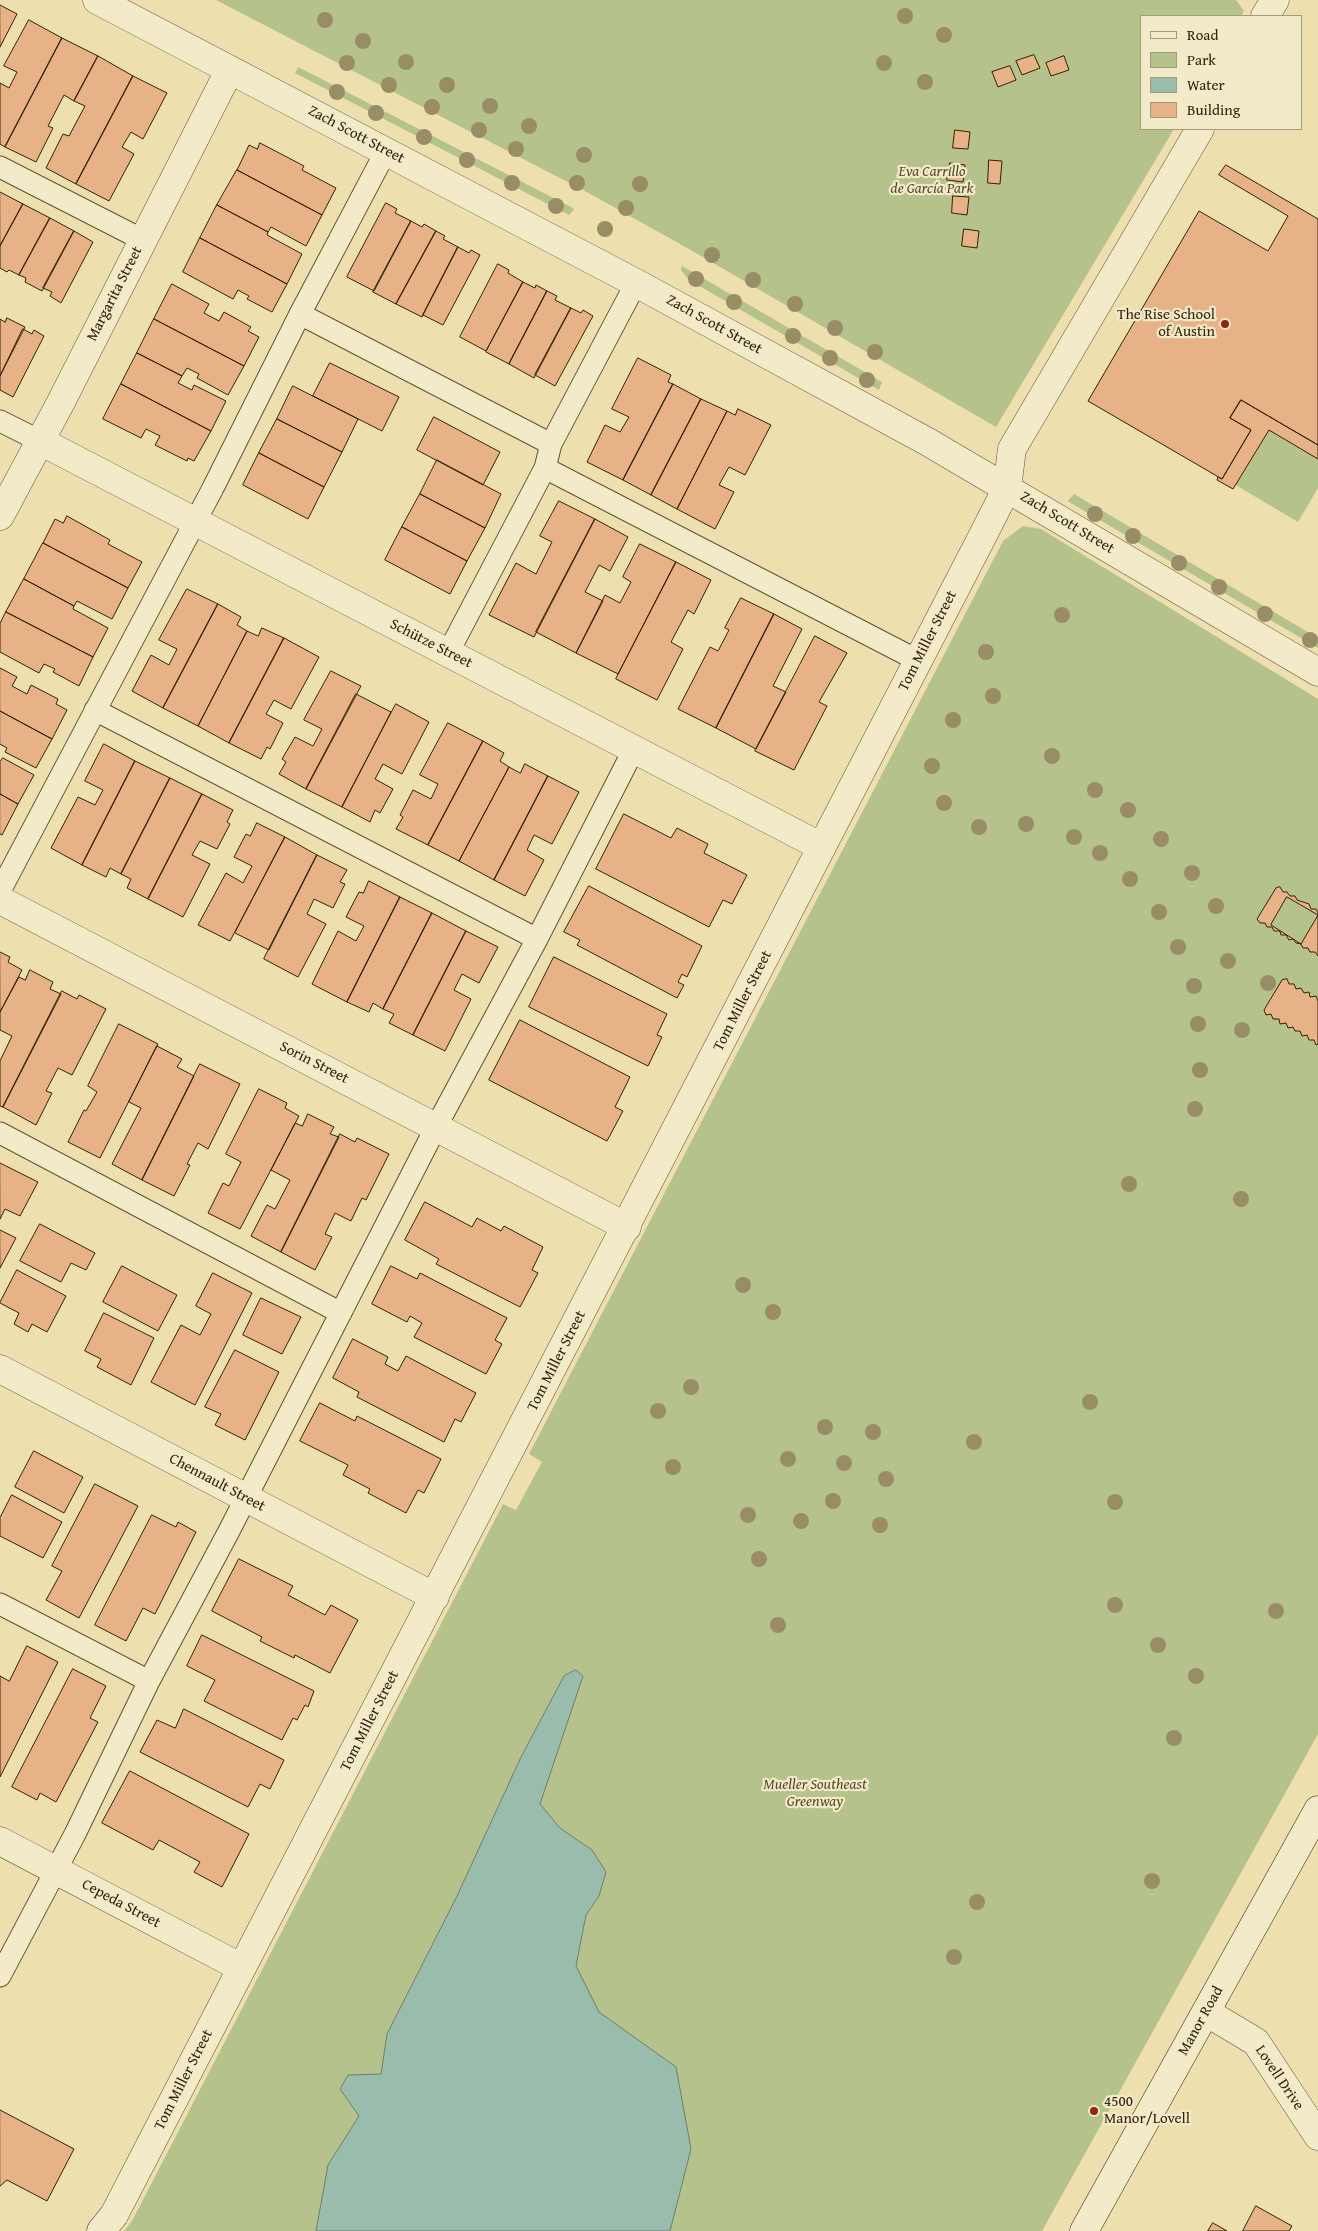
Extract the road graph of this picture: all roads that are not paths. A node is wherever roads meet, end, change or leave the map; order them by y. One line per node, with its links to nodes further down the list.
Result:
1 (97, 0): 4 (street, Zach Scott Street)
2 (1274, 0): 3 (street)
3 (1266, 15)
4 (229, 71): 6 (street, Zach Scott Street); 8 (street, Margarita Street)
5 (1199, 130): 15 (street)
6 (386, 151): 9 (street, Zach Scott Street); 10 (lane)
7 (0, 167): 8 (lane)
8 (143, 240): 12 (street, Margarita Street)
9 (636, 282): 13 (lane); 15 (street, Zach Scott Street)
10 (300, 314): 13 (lane); 17 (lane)
11 (0, 421): 12 (lane)
12 (40, 442): 16 (street, Margarita Street); 17 (street, Schütze Street)
13 (551, 444): 14 (lane)
14 (545, 468): 18 (lane); 19 (lane)
15 (1007, 488): 19 (street, Tom Miller Street); 20 (street, Zach Scott Street)
16 (0, 516)
17 (195, 521): 18 (street, Schütze Street); 21 (lane)
18 (448, 653): 22 (street, Schütze Street)
19 (917, 660): 23 (street, Tom Miller Street)
20 (1318, 672)
21 (95, 710): 24 (lane); 26 (lane)
22 (634, 749): 23 (street, Schütze Street); 26 (lane)
23 (822, 847): 29 (street, Tom Miller Street)
24 (0, 891)
25 (0, 900): 27 (street, Sorin Street)
26 (537, 939): 27 (lane)
27 (436, 1127): 29 (street, Sorin Street); 30 (lane)
28 (0, 1133): 30 (lane)
29 (627, 1226): 33 (street, Tom Miller Street)
30 (341, 1313): 32 (lane)
31 (0, 1369): 32 (street, Chennault Street)
32 (245, 1498): 33 (street, Chennault Street); 35 (lane)
33 (435, 1597): 39 (street, Tom Miller Street)
34 (0, 1604): 35 (lane)
35 (149, 1681): 38 (lane)
36 (1318, 1810): 41 (street, Manor Road)
37 (0, 1841): 38 (street, Cepeda Street)
38 (56, 1870): 39 (street, Cepeda Street); 40 (lane)
39 (242, 1968): 43 (street, Tom Miller Street)
40 (0, 1976)
41 (1206, 2012): 42 (street, Lovell Drive); 44 (street, Manor Road)
42 (1318, 2136)
43 (101, 2231)
44 (1084, 2231)

